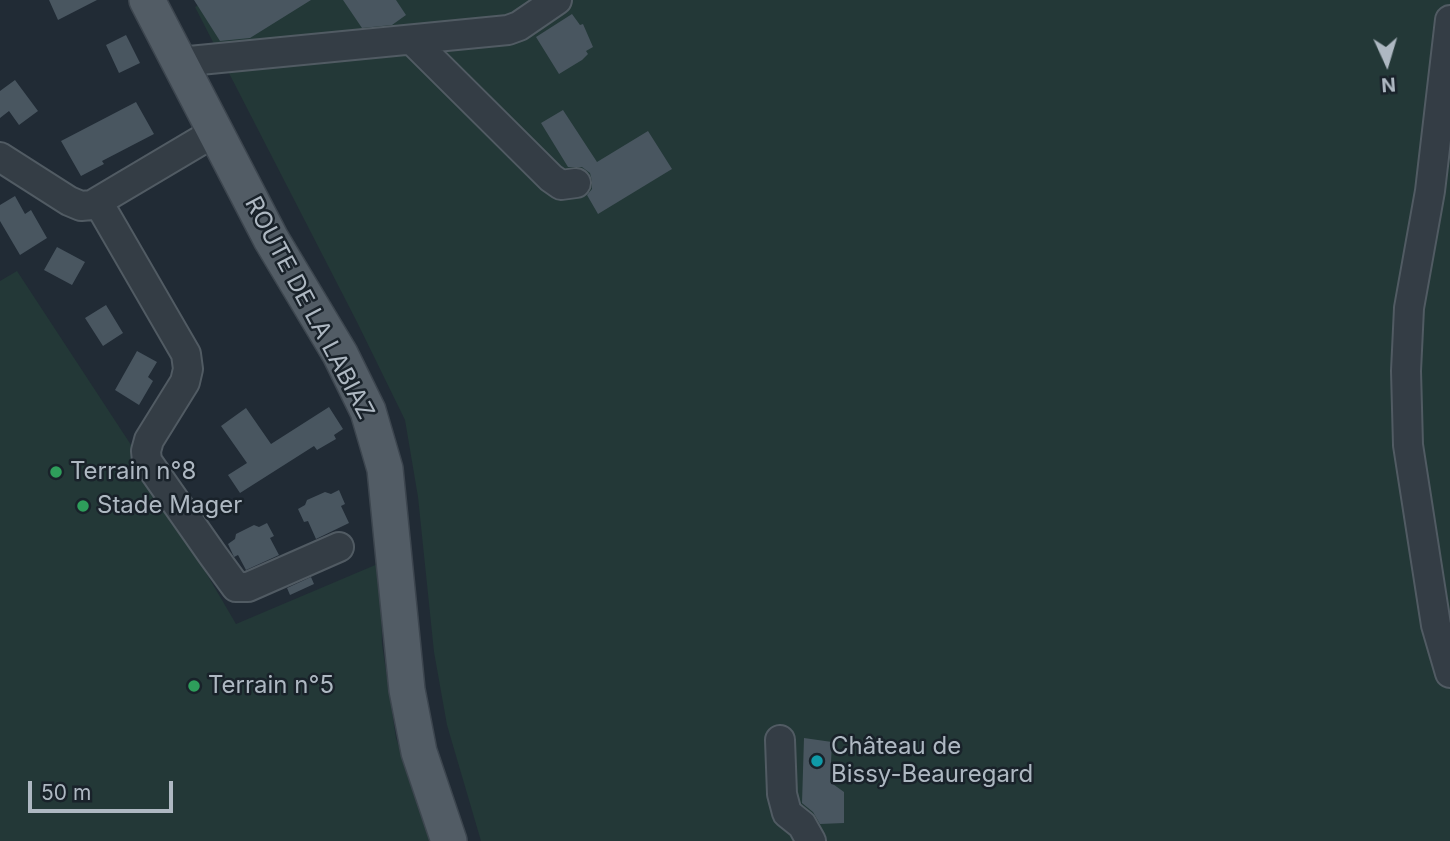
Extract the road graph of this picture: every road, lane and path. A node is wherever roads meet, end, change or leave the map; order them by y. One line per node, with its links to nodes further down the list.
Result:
1 (147, 0): 5 (main road, ROUTE DE LA LABIAZ)
2 (557, 0): 4 (street)
3 (1450, 20): 11 (street)
4 (413, 41): 5 (street); 8 (street)
5 (179, 62): 6 (main road, ROUTE DE LA LABIAZ)
6 (215, 132): 9 (street); 13 (main road, ROUTE DE LA LABIAZ)
7 (0, 157): 9 (street)
8 (576, 183)
9 (98, 202): 10 (street)
10 (339, 547)
11 (1450, 673)
12 (780, 740): 14 (street)
13 (449, 841)
14 (811, 841)

